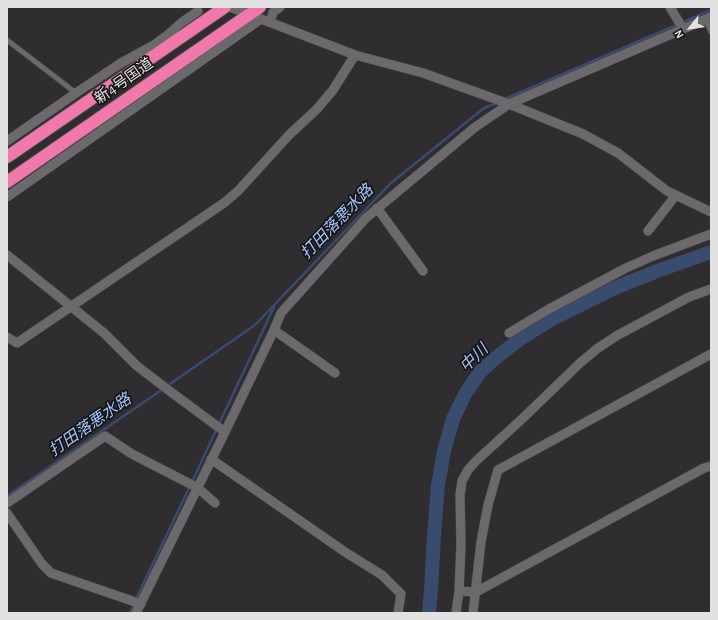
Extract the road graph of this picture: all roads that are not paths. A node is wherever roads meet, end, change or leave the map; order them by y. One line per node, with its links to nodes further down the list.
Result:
1 (225, 7): 14 (highway, 新4号国道)
2 (230, 7): 7 (street)
3 (260, 7): 7 (highway, 新4号国道)
4 (280, 7): 8 (street)
5 (670, 7): 11 (street)
6 (198, 11): 14 (street)
7 (249, 15): 10 (street); 20 (highway, 新4号国道)
8 (272, 16)
9 (708, 18): 11 (street); 12 (lane)
10 (261, 19): 15 (street); 22 (street)
11 (683, 29): 17 (street)
12 (711, 32)
13 (7, 40): 16 (lane)
14 (164, 44): 16 (street); 19 (highway, 新4号国道)
15 (355, 55): 17 (street); 30 (street)
16 (76, 93): 18 (street)
17 (509, 104): 21 (street); 23 (street)
18 (7, 141)
19 (7, 157)
20 (7, 182)
21 (676, 195): 24 (street); 25 (street)
22 (7, 196)
23 (377, 208): 28 (street); 31 (street)
24 (711, 212)
25 (648, 231)
26 (711, 234): 32 (street)
27 (7, 254): 30 (street)
28 (423, 271)
29 (711, 289): 43 (street)
30 (71, 307): 33 (street); 36 (street)
31 (274, 330): 35 (street); 36 (street)
32 (509, 333)
33 (7, 337)
34 (711, 354): 44 (street)
35 (335, 373)
36 (225, 432): 37 (street)
37 (211, 459): 39 (street); 47 (street)
38 (711, 466): 44 (street)
39 (198, 488): 40 (street); 41 (street); 45 (street)
40 (7, 503)
41 (214, 503)
42 (7, 513): 45 (street)
43 (459, 591): 44 (street); 48 (street)
44 (476, 592): 49 (street)
45 (141, 604): 46 (street)
46 (136, 613)
47 (398, 613)
48 (456, 613)
49 (473, 613)

